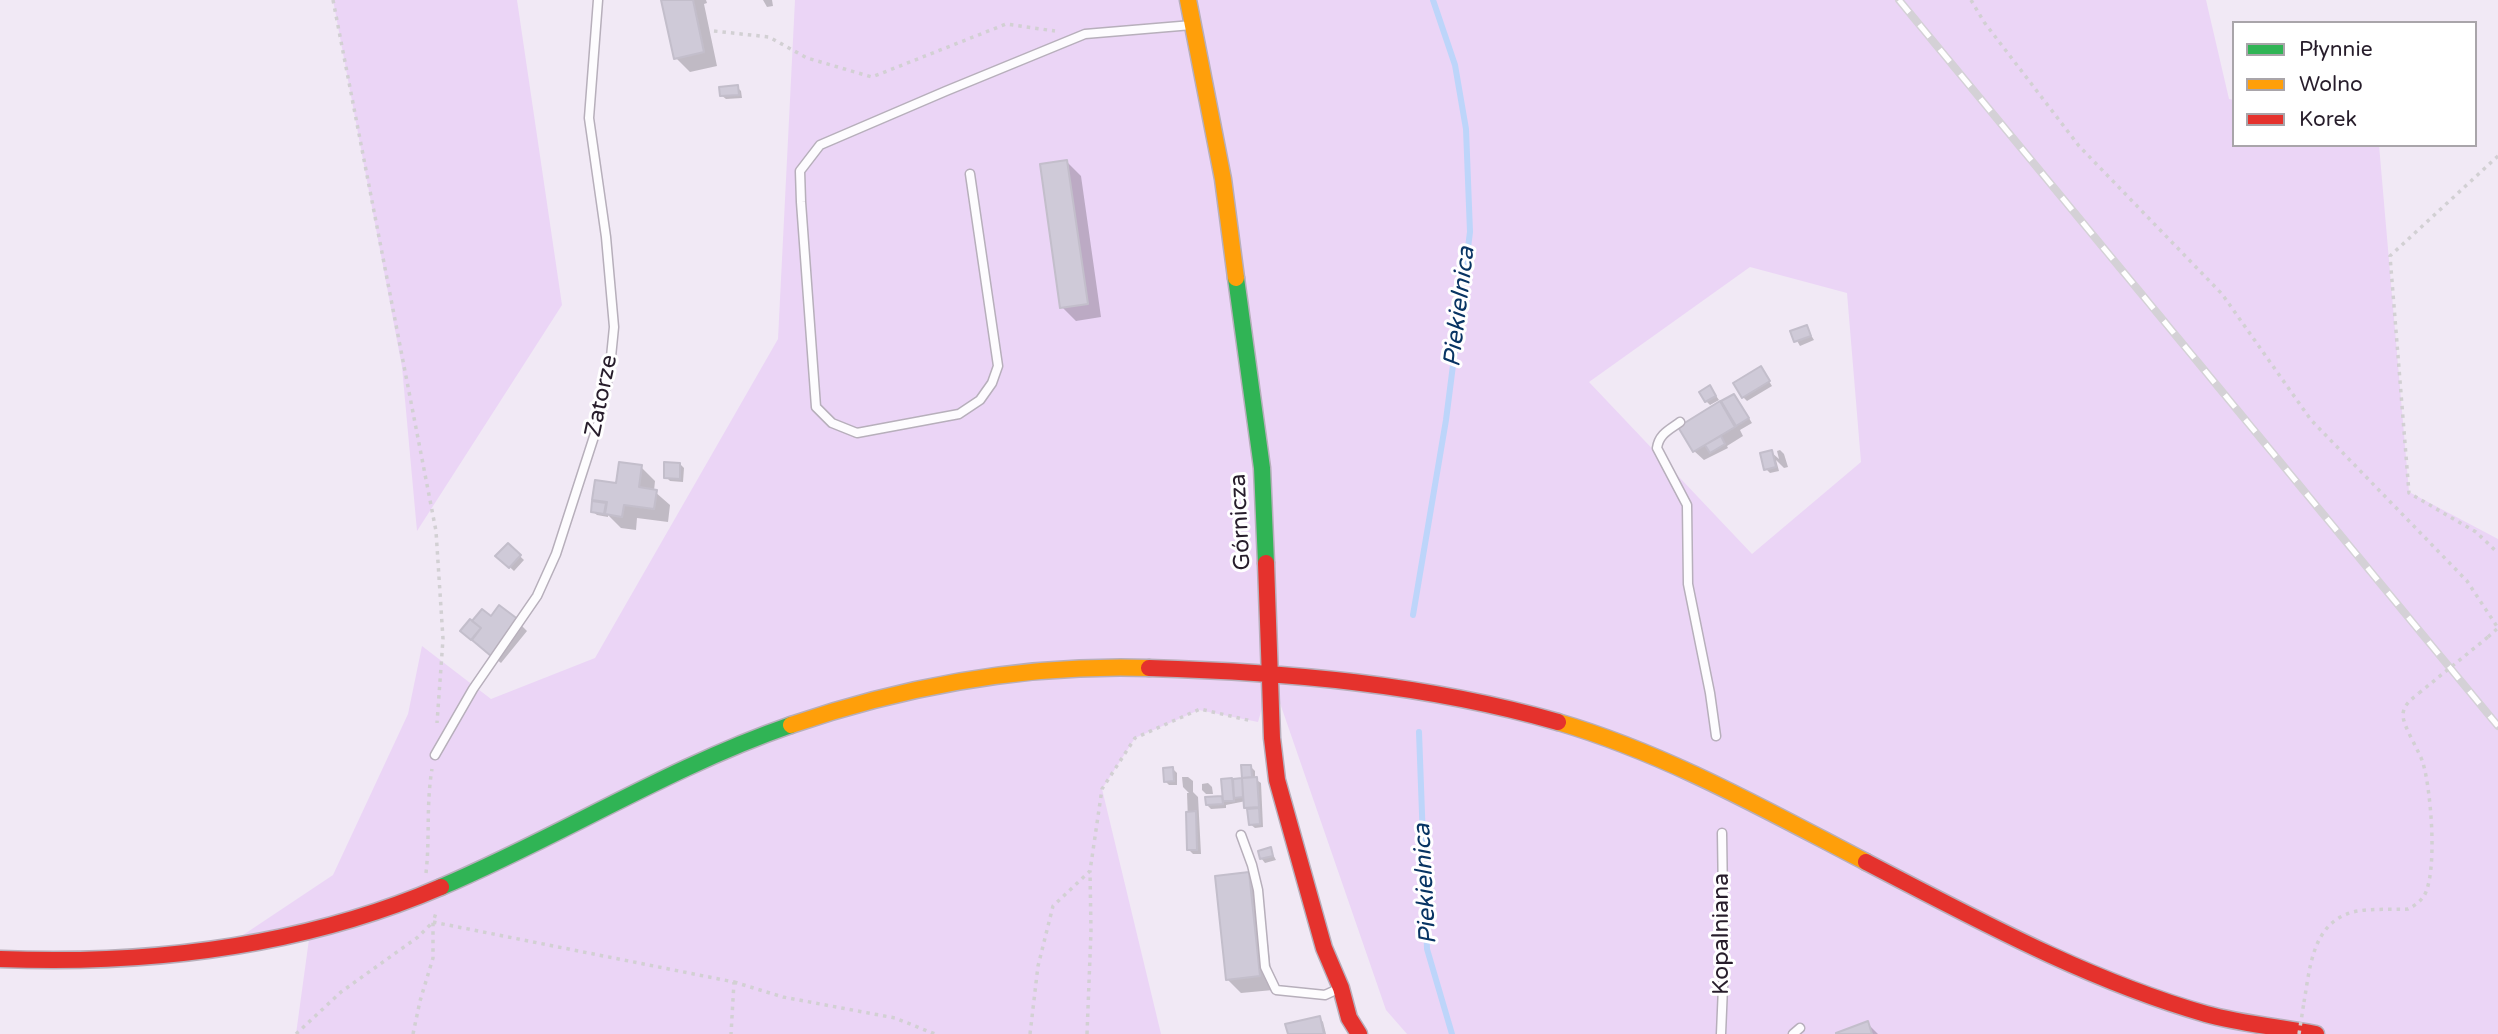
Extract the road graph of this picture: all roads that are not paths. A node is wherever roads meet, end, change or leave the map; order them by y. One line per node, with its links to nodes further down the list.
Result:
1 (598, 0): 8 (lane, Zatorze)
2 (1188, 0): 3 (main road, Górnicza)
3 (1194, 25): 4 (lane); 6 (main road, Górnicza)
4 (970, 174)
5 (1681, 422): 7 (lane)
6 (1271, 675): 11 (main road); 12 (main road, Górnicza); 17 (main road)
7 (1716, 736)
8 (435, 755)
9 (1722, 833): 15 (lane, Kopalniana)
10 (1241, 835): 12 (lane)
11 (0, 959)
12 (1341, 988): 14 (main road, Górnicza)
13 (1801, 1028): 16 (lane)
14 (1359, 1034)
15 (1721, 1034)
16 (1793, 1034)
17 (2316, 1034)

